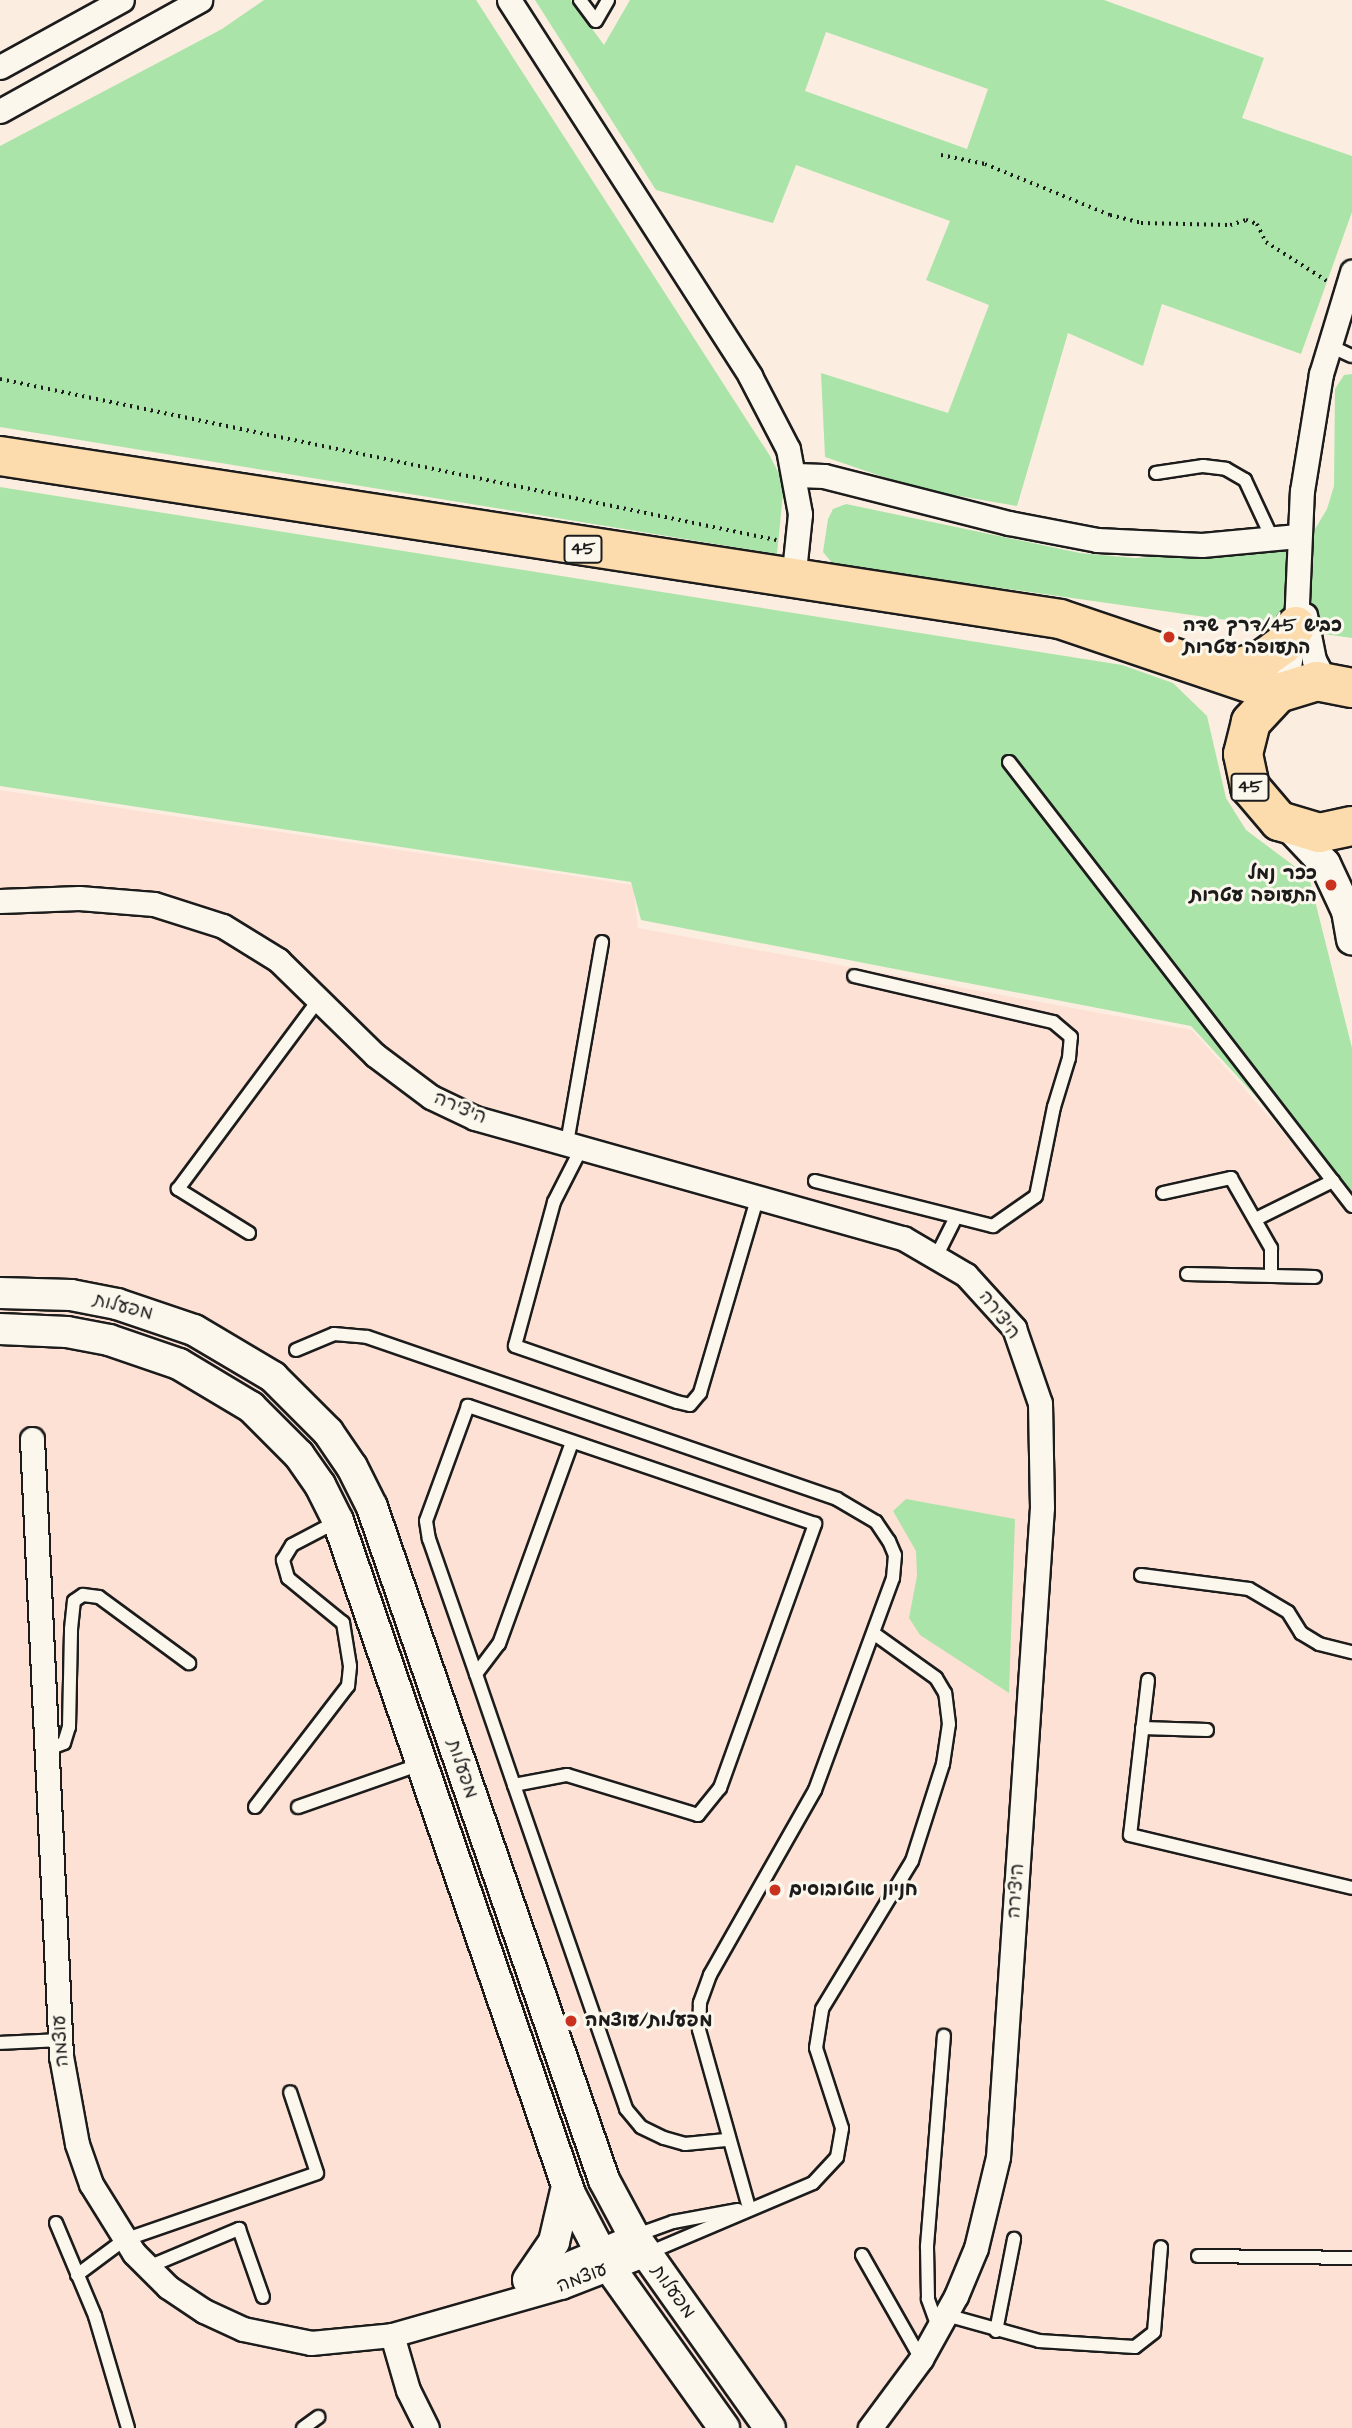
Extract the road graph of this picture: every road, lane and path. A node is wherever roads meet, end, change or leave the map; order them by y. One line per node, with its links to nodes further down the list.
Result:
1 (122, 0): 6 (street)
2 (200, 0): 7 (street)
3 (509, 0): 15 (street)
4 (580, 0): 5 (lane)
5 (608, 0)
6 (0, 67)
7 (0, 111)
8 (941, 155): 9 (path)
9 (1350, 278): 10 (street)
10 (1328, 345): 11 (lane); 16 (street)
11 (1352, 356)
12 (0, 379): 18 (path)
13 (0, 456): 20 (highway, 45)
14 (1156, 473): 17 (lane)
15 (796, 475): 17 (street); 18 (street)
16 (1298, 536): 17 (street); 19 (street)
17 (1272, 538)
18 (799, 544): 20 (street)
19 (1299, 580): 21 (street); 23 (street)
20 (793, 582): 22 (highway, 45)
21 (1296, 626): 22 (highway); 24 (street)
22 (1196, 668): 24 (highway, 45); 25 (highway, 45)
23 (1339, 685): 24 (highway, 45)
24 (1282, 691): 25 (highway, 45)
25 (1248, 732): 27 (highway, 45)
26 (1009, 762): 37 (lane)
27 (1289, 826): 28 (highway, 45); 31 (street)
28 (1352, 826)
29 (1352, 881): 31 (street)
30 (0, 901): 34 (street, היצירה)
31 (1351, 935)
32 (603, 942): 35 (lane)
33 (854, 975): 41 (lane)
34 (319, 999): 35 (street, היצירה); 43 (lane)
35 (574, 1145): 39 (street, היצירה); 39 (lane)
36 (815, 1181): 41 (lane)
37 (1333, 1181): 40 (lane); 42 (lane)
38 (1163, 1194): 42 (lane)
39 (758, 1196): 44 (street, היצירה)
40 (1352, 1206)
41 (955, 1219): 44 (lane)
42 (1256, 1219): 45 (lane)
43 (249, 1233)
44 (937, 1255): 89 (street, היצירה)
45 (1272, 1273): 46 (lane); 47 (lane)
46 (1187, 1274)
47 (1315, 1277)
48 (0, 1293): 78 (street, מפעלות)
49 (0, 1329): 53 (street, מפעלות)
50 (296, 1350): 55 (lane)
51 (32, 1439): 62 (street, עוצמה)
52 (572, 1442): 58 (lane); 58 (lane); 64 (lane)
53 (338, 1521): 63 (street, מפעלות); 65 (lane)
54 (1141, 1575): 56 (lane)
55 (876, 1635): 72 (lane); 74 (lane)
56 (1352, 1652)
57 (189, 1663): 62 (lane)
58 (475, 1674): 64 (lane)
59 (1148, 1680): 60 (lane)
60 (1142, 1728): 61 (lane); 67 (lane)
61 (1207, 1730)
62 (46, 1750): 69 (street, עוצמה)
63 (421, 1764): 66 (lane); 73 (street, מפעלות)
64 (514, 1785): 72 (lane)
65 (255, 1807)
66 (298, 1807)
67 (1352, 1888)
68 (944, 2036): 89 (lane)
69 (60, 2040): 70 (lane); 77 (street, עוצמה)
70 (0, 2043)
71 (289, 2092): 77 (lane)
72 (726, 2140): 74 (lane)
73 (567, 2186): 82 (street, מפעלות); 86 (street)
74 (749, 2208): 78 (lane); 78 (lane)
75 (56, 2223): 85 (lane)
76 (1014, 2239): 90 (lane)
77 (124, 2240): 84 (street, עוצמה); 85 (lane)
78 (640, 2245): 82 (street, עוצמה); 98 (street, מפעלות)
79 (1161, 2247): 90 (lane)
80 (862, 2255): 92 (lane)
81 (1198, 2256): 83 (lane)
82 (604, 2258): 86 (street, עוצמה); 88 (street, עוצמה); 97 (street, מפעלות)
83 (1352, 2258)
84 (148, 2267): 87 (lane); 91 (street, עוצמה)
85 (77, 2275): 94 (lane)
86 (528, 2280): 88 (street, עוצמה)
87 (262, 2297)
88 (476, 2309): 91 (street, עוצמה)
89 (943, 2322): 90 (lane); 92 (street, היצירה)
90 (996, 2331)
91 (392, 2335): 96 (street)
92 (921, 2358): 99 (street, היצירה)
93 (318, 2417): 95 (lane)
94 (128, 2428)
95 (303, 2428)
96 (427, 2428)
97 (724, 2428)
98 (770, 2428)
99 (870, 2428)

